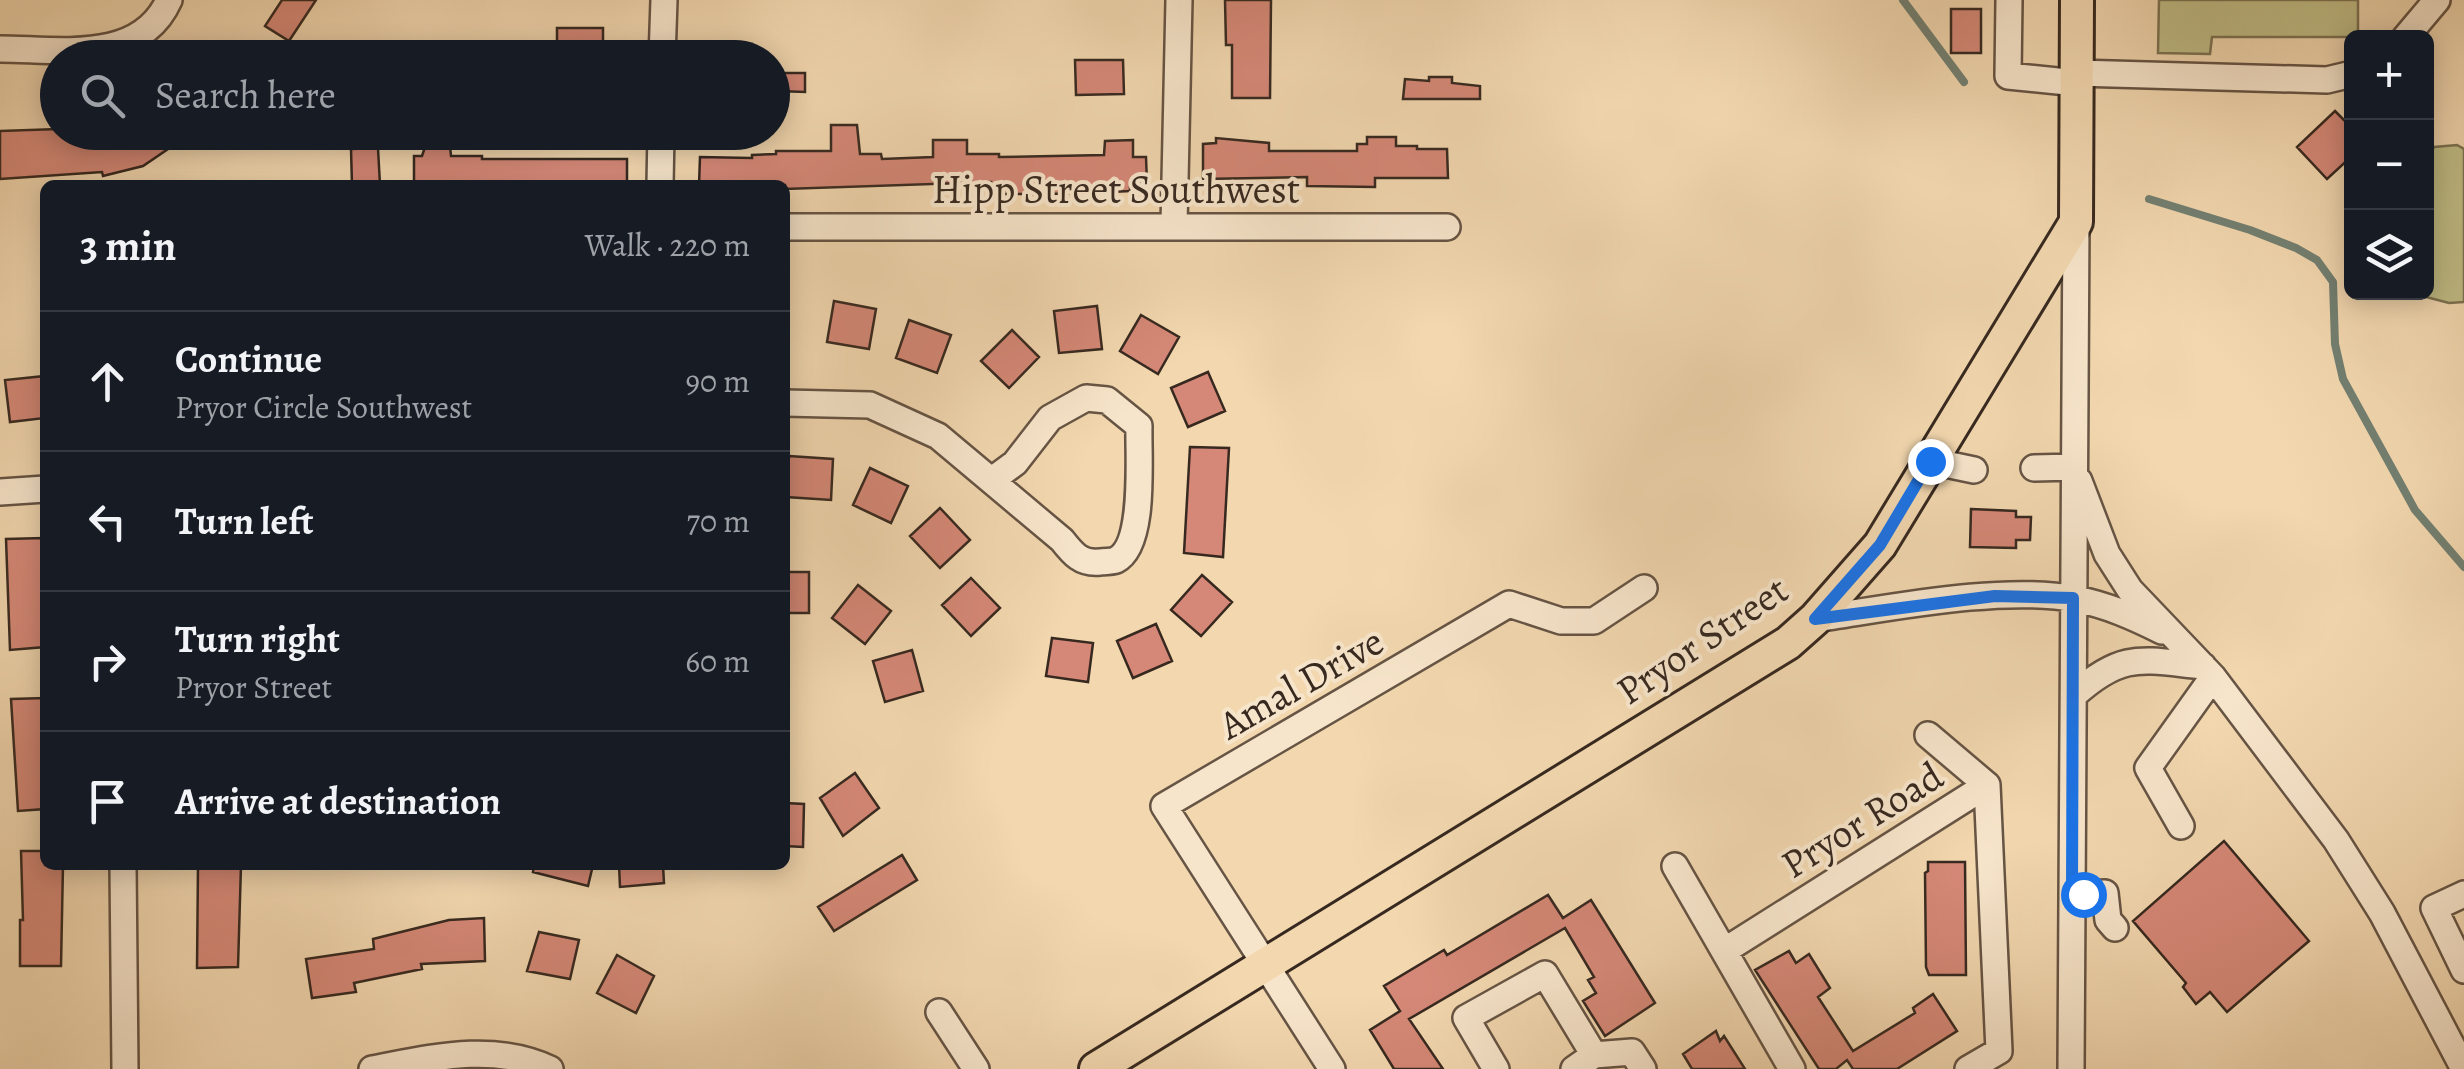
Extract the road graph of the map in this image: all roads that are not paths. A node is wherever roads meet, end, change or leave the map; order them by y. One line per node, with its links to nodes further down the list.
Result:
1 (169, 0): 8 (street)
2 (664, 0): 9 (street)
3 (1178, 0): 17 (street)
4 (2010, 0): 13 (street)
5 (2077, 0): 13 (main road)
6 (2437, 0): 7 (street)
7 (2412, 30)
8 (130, 40)
9 (663, 40)
10 (0, 49): 11 (street)
11 (40, 49)
12 (2344, 76): 13 (street)
13 (2077, 78): 16 (main road)
14 (661, 150): 15 (street)
15 (660, 180)
16 (2076, 222): 21 (main road, Pryor Street); 22 (street)
17 (1174, 225): 18 (street, Hipp Street Southwest); 19 (street, Hipp Street Southwest)
18 (790, 227)
19 (1448, 227)
20 (790, 403): 25 (street)
21 (1930, 461): 24 (street); 30 (main road, Pryor Street)
22 (2074, 467): 23 (street); 29 (street); 31 (street)
23 (2034, 468)
24 (1974, 470)
25 (992, 480): 25 (street)
26 (40, 489): 27 (street)
27 (0, 492)
28 (1644, 588): 43 (street, Amal Drive)
29 (2073, 598): 30 (street); 31 (street); 33 (street)
30 (1815, 619): 43 (main road, Pryor Street)
31 (2176, 638): 32 (street)
32 (2208, 672): 33 (street); 36 (street); 58 (street)
33 (2074, 695): 39 (street)
34 (1928, 735): 35 (street)
35 (1988, 785): 42 (street, Pryor Road); 56 (street, Pryor Road)
36 (2181, 826)
37 (1675, 866): 42 (street)
38 (123, 870): 47 (street)
39 (2072, 894): 41 (street); 57 (street)
40 (2464, 894): 44 (street)
41 (2114, 928)
42 (1724, 951): 55 (street)
43 (1266, 963): 51 (main road, Pryor Street); 52 (street)
44 (2464, 970)
45 (939, 1012): 50 (street)
46 (1584, 1062): 53 (street); 54 (street)
47 (125, 1069)
48 (372, 1069): 49 (street)
49 (550, 1069)
50 (976, 1069)
51 (1096, 1069)
52 (1332, 1069)
53 (1496, 1069)
54 (1643, 1069)
55 (1792, 1069)
56 (1968, 1069)
57 (2070, 1069)
58 (2464, 1069)

